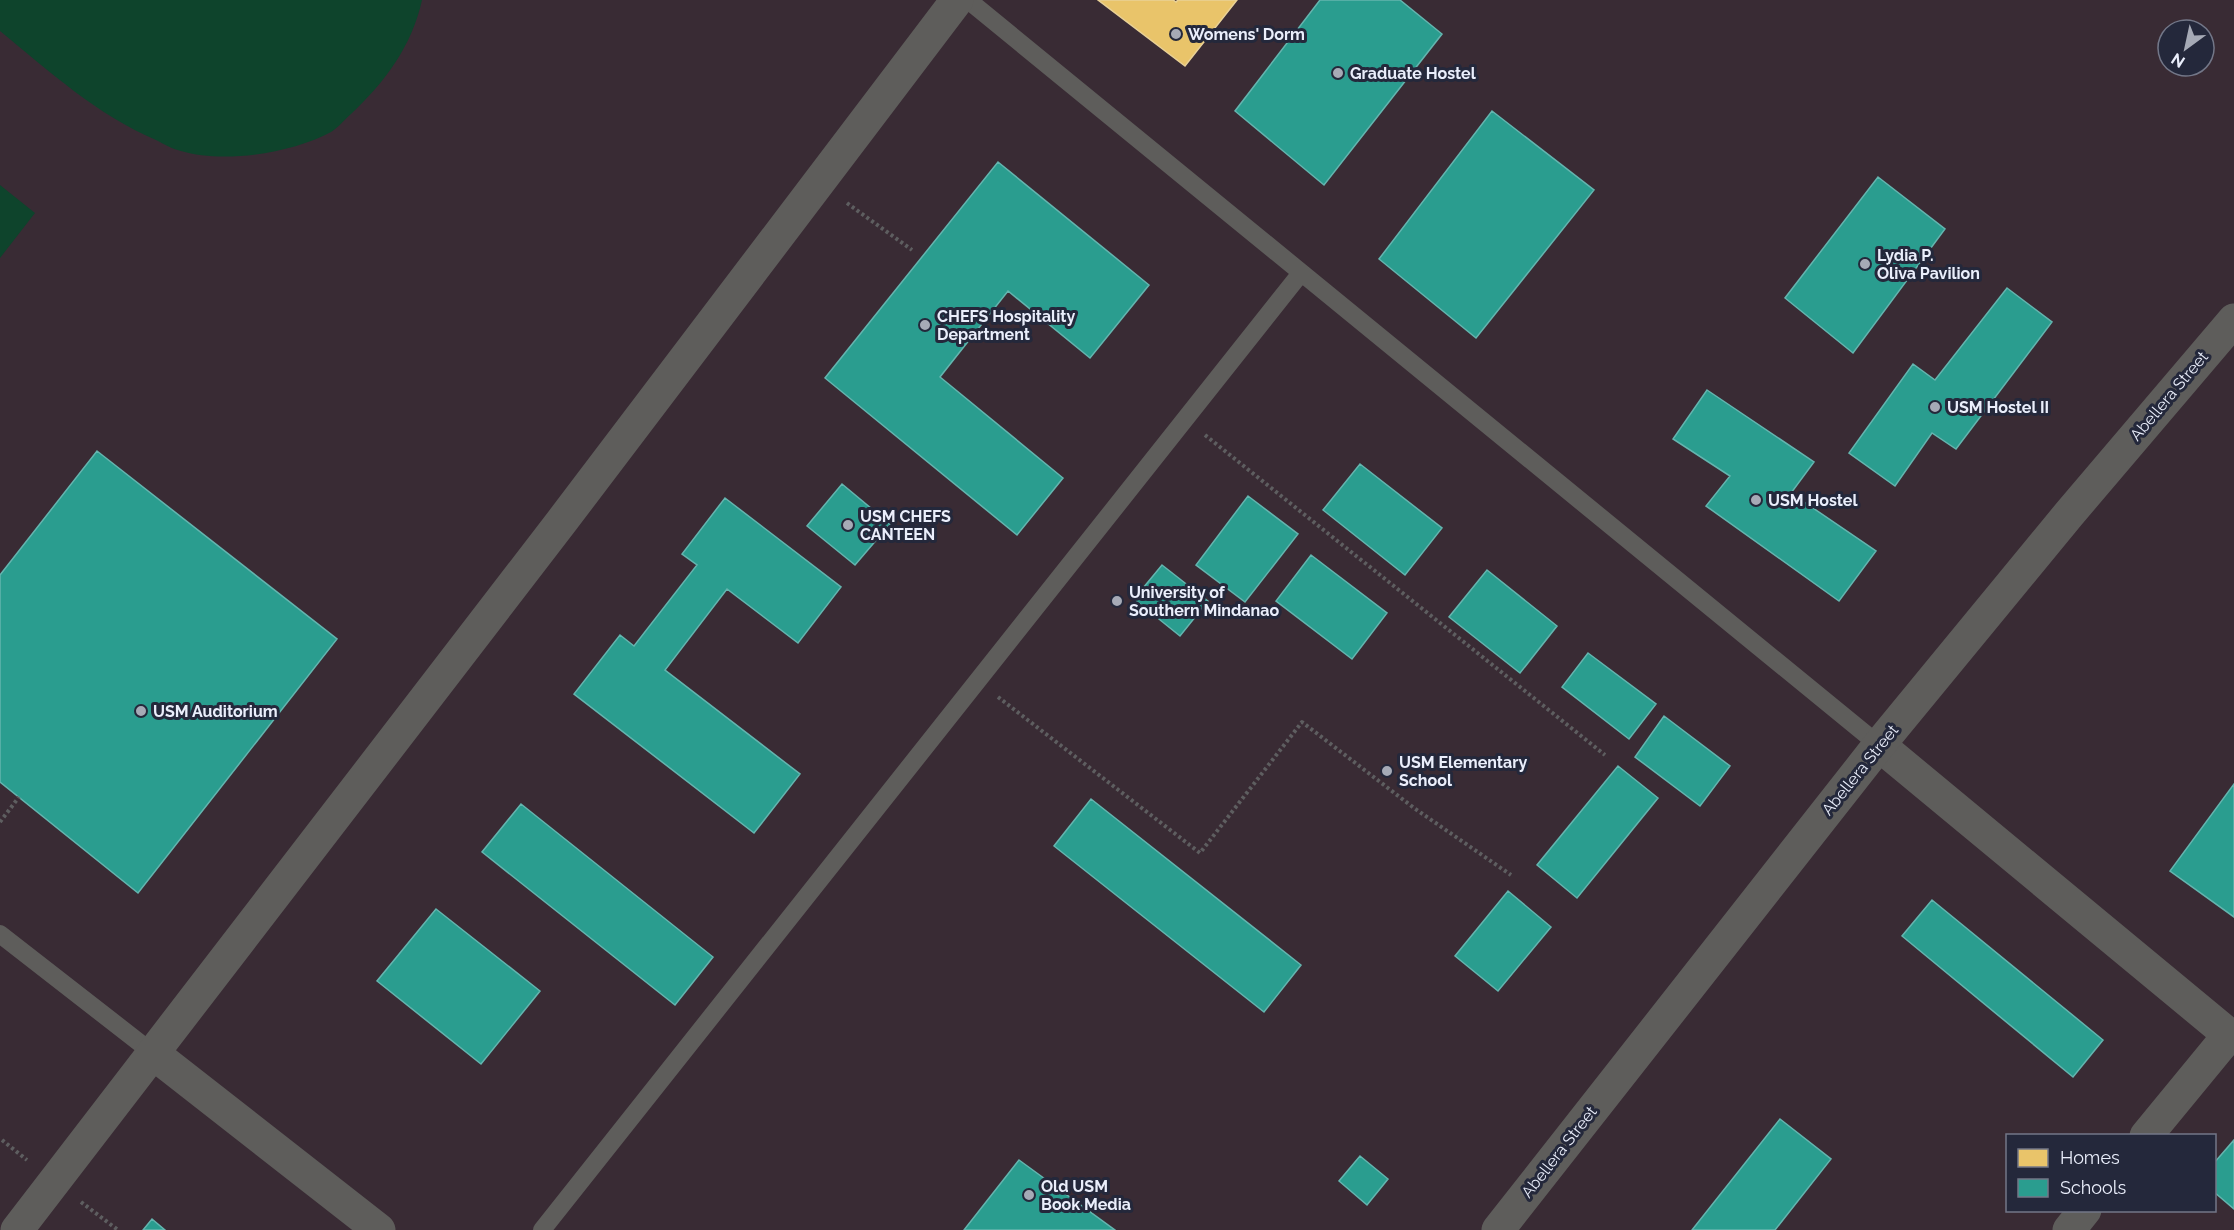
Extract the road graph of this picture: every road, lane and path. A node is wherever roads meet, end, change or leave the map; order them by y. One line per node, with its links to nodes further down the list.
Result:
1 (957, 0): 3 (street)
2 (968, 0): 5 (lane)
3 (818, 182): 4 (path); 16 (street)
4 (912, 250)
5 (1301, 273): 7 (lane); 9 (lane)
6 (2234, 320): 9 (street, Abellera Street)
7 (1186, 420): 8 (lane); 10 (path)
8 (978, 681): 13 (path); 21 (lane)
9 (1879, 745): 15 (street); 22 (street, Abellera Street)
10 (1605, 755)
11 (20, 797): 12 (path)
12 (0, 822)
13 (1511, 875)
14 (0, 934): 16 (lane)
15 (2232, 1034): 17 (street)
16 (154, 1054): 19 (street); 20 (street)
17 (2148, 1134)
18 (2083, 1212): 23 (street)
19 (17, 1230)
20 (378, 1230)
21 (542, 1230)
22 (1498, 1230)
23 (2069, 1230)

